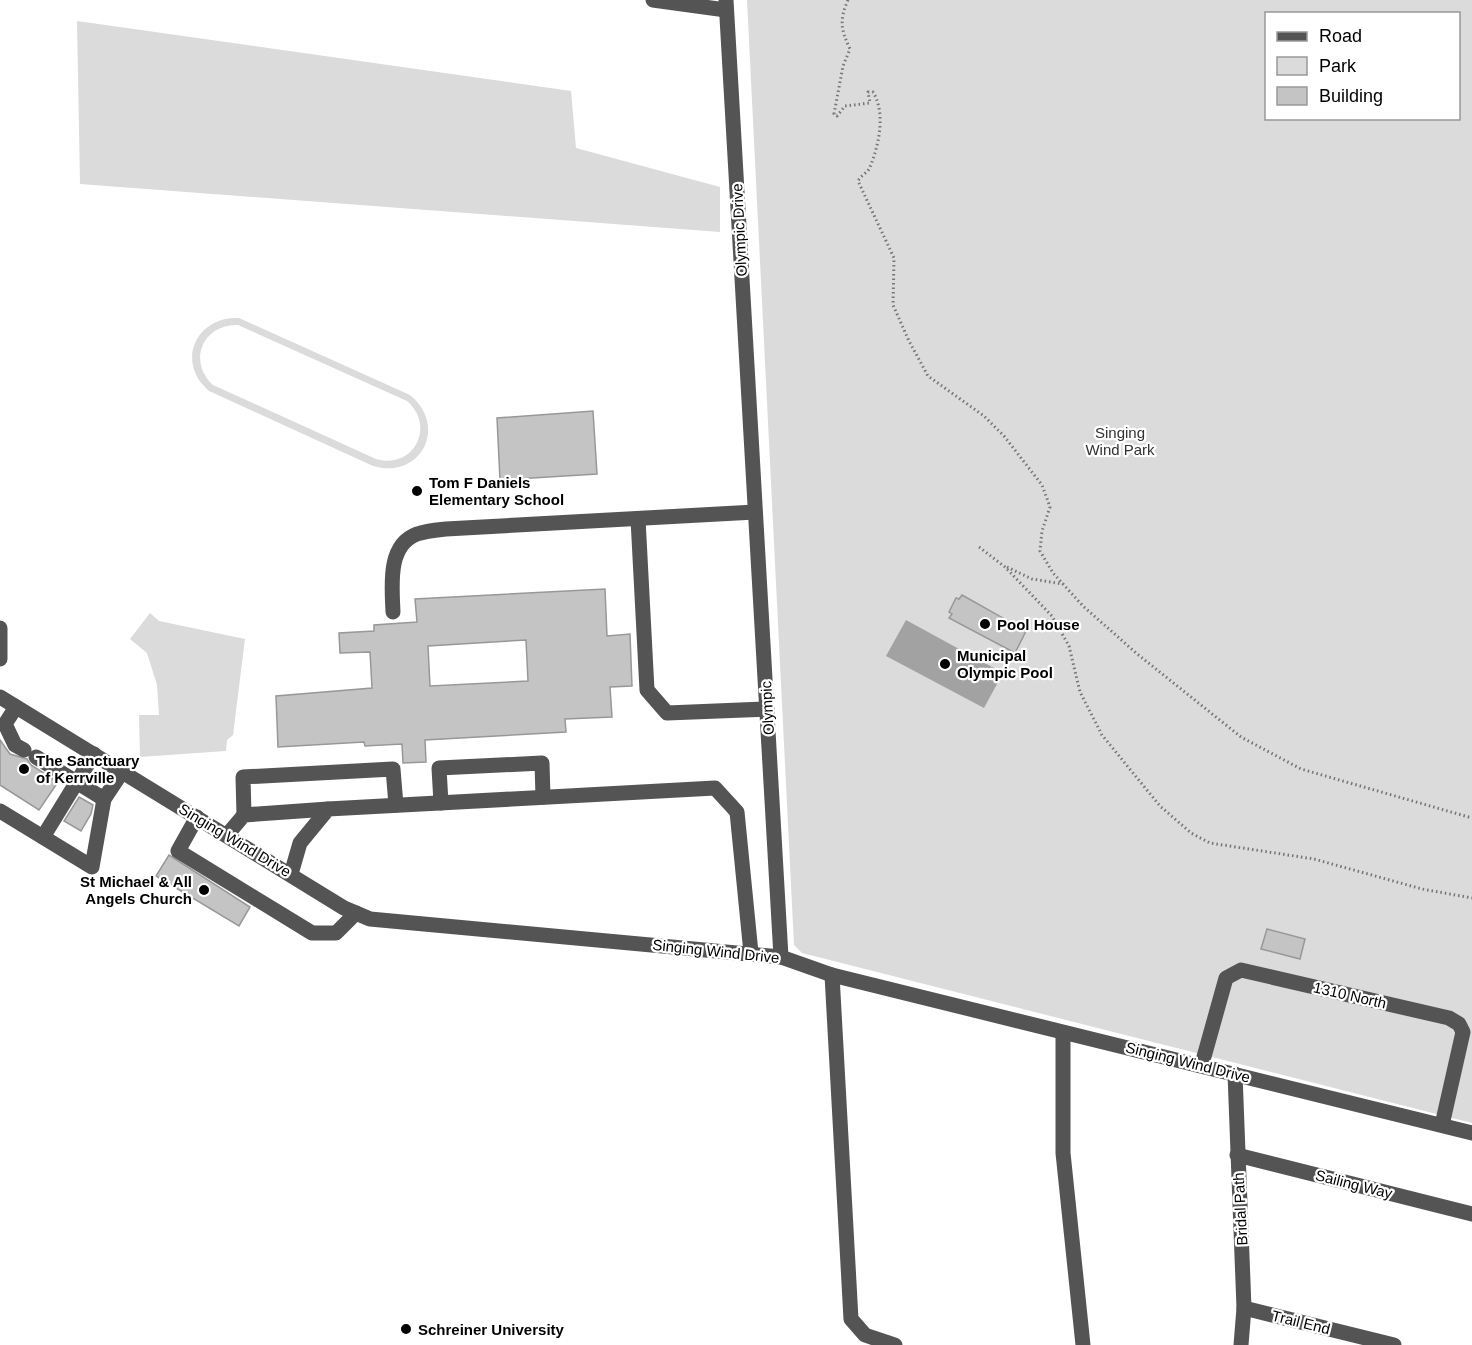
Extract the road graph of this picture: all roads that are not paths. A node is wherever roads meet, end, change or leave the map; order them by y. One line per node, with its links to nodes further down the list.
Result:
1 (653, 0): 2 (street)
2 (726, 5): 3 (street, Olympic Drive)
3 (753, 459): 4 (street, Olympic)
4 (756, 512): 5 (street); 11 (street, Olympic)
5 (638, 519): 6 (street); 11 (street)
6 (393, 612)
7 (0, 628): 8 (street)
8 (0, 659)
9 (0, 698): 10 (street, Singing Wind Drive)
10 (16, 707): 12 (street, Singing Wind Drive); 14 (street)
11 (767, 709): 28 (street, Olympic)
12 (94, 754): 13 (street, Singing Wind Drive); 14 (street)
13 (122, 772): 16 (street); 22 (street, Singing Wind Drive)
14 (77, 783): 16 (street); 24 (street)
15 (543, 797): 17 (street); 17 (street); 27 (street)
16 (104, 799): 24 (street)
17 (441, 802): 18 (street)
18 (396, 805): 19 (street); 21 (street)
19 (328, 809): 21 (street); 25 (street)
20 (0, 811): 24 (street)
21 (244, 814): 23 (street)
22 (197, 817): 23 (street, Singing Wind Drive); 26 (street)
23 (227, 835): 25 (street, Singing Wind Drive)
24 (43, 837)
25 (291, 874): 26 (street, Singing Wind Drive)
26 (356, 913): 27 (street, Singing Wind Drive)
27 (751, 953): 28 (street, Singing Wind Drive)
28 (781, 957): 29 (street, Singing Wind Drive)
29 (832, 975): 30 (street, Singing Wind Drive); 38 (street)
30 (1063, 1033): 31 (street, Singing Wind Drive); 39 (street)
31 (1202, 1064): 32 (street, Singing Wind Drive); 33 (street, 1310 North)
32 (1235, 1074): 33 (street, Singing Wind Drive); 35 (street, Bridal Path)
33 (1442, 1125): 34 (street, Singing Wind Drive)
34 (1472, 1133)
35 (1237, 1155): 36 (street, Sailing Way); 37 (street, Bridal Path)
36 (1472, 1214)
37 (1244, 1308): 40 (street, Bridal Path); 41 (street, Trail End)
38 (895, 1345)
39 (1083, 1345)
40 (1241, 1345)
41 (1394, 1345)

